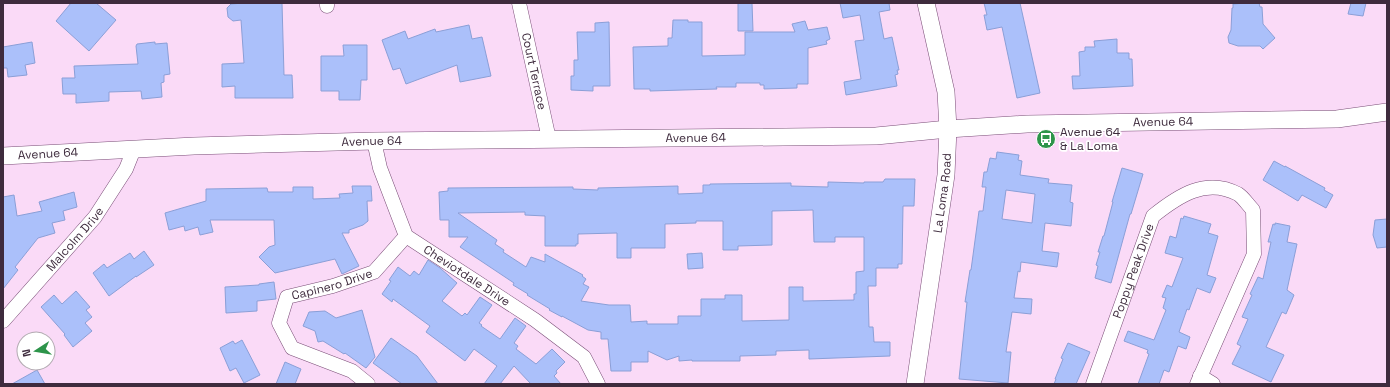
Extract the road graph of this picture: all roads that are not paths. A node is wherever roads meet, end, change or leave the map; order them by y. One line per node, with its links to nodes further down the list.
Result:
1 (519, 3): 5 (street, Court Terrace)
2 (926, 3): 4 (street, La Loma Road)
3 (1387, 112): 4 (street, Avenue 64)
4 (948, 129): 5 (street, Avenue 64); 14 (street, La Loma Road)
5 (549, 139): 6 (street, Avenue 64)
6 (374, 141): 7 (street, Avenue 64); 9 (street)
7 (134, 148): 8 (street, Avenue 64); 10 (street, Malcolm Drive)
8 (3, 156)
9 (406, 236): 12 (street, Capinero Drive); 13 (street, Cheviotdale Drive)
10 (3, 321)
11 (1198, 380): 15 (street, Poppy Peak Drive); 16 (street)
12 (368, 384)
13 (598, 384)
14 (915, 384)
15 (1093, 384)
16 (1213, 384)

